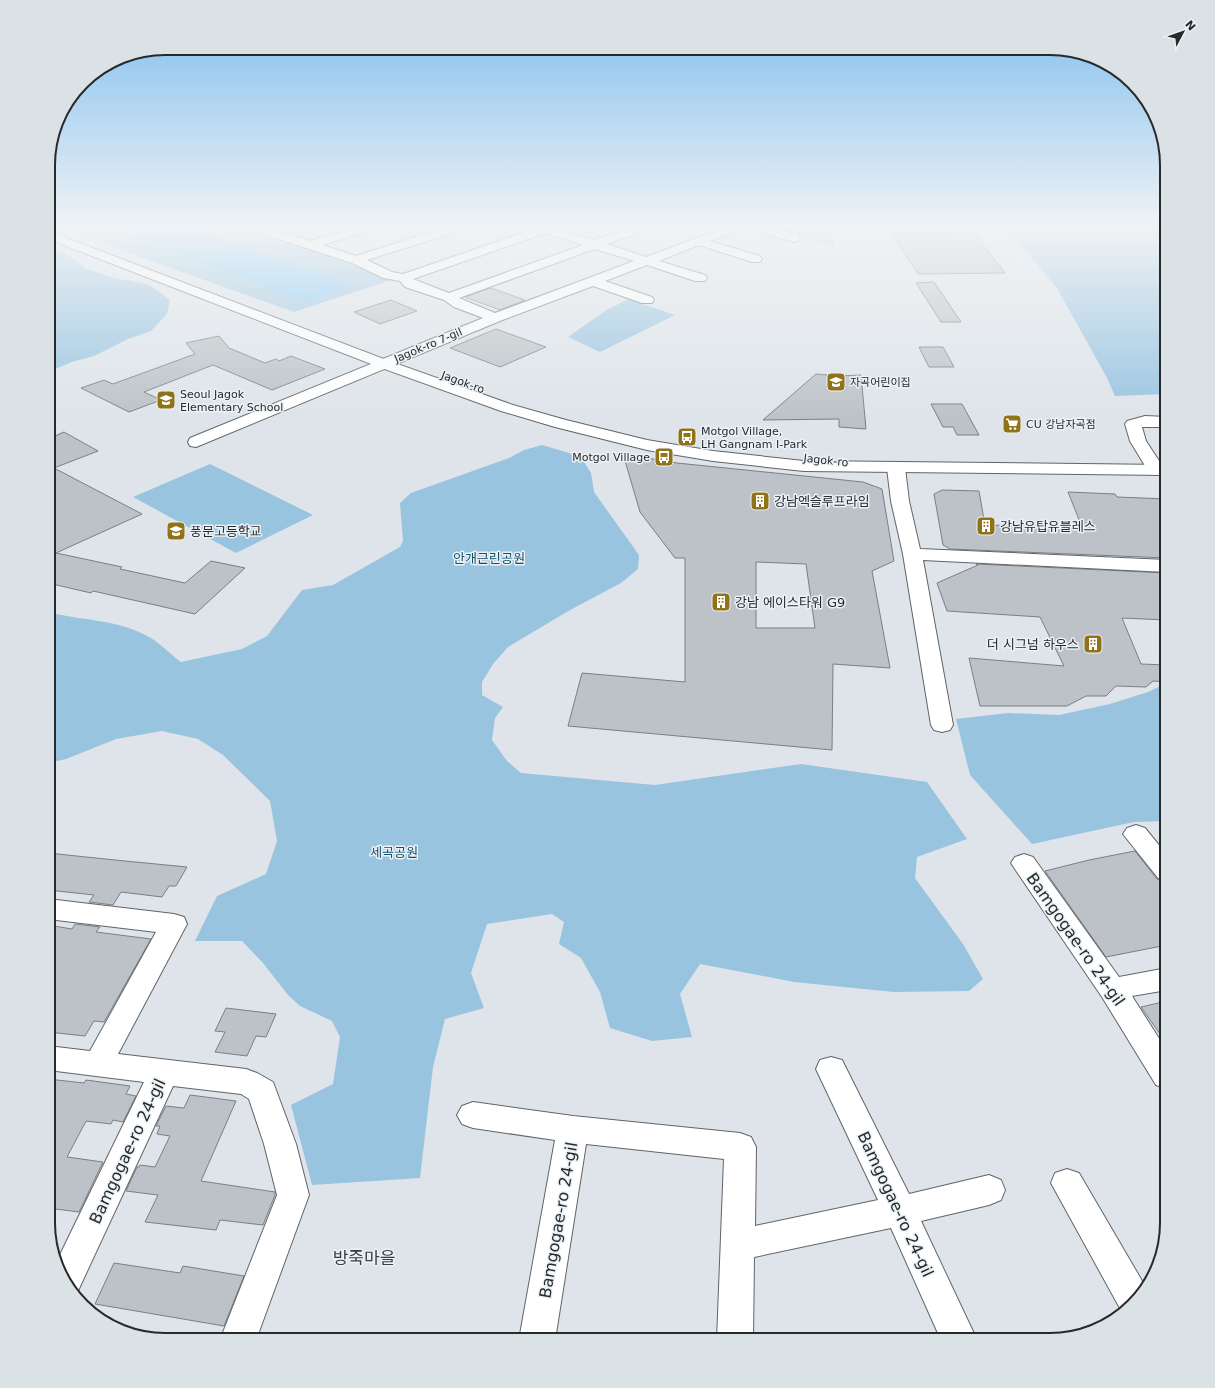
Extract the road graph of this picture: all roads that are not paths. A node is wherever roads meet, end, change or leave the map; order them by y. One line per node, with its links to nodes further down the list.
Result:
1 (192, 290): 11 (street, Jagok-ro)
2 (218, 290): 10 (street, Jagok-ro)
3 (427, 290): 7 (street, Jagok-ro 7-gil)
4 (469, 290): 7 (street)
5 (570, 290): 9 (street, Jagok-ro 7-gil)
6 (618, 290): 8 (street)
7 (449, 297): 9 (street, Jagok-ro 7-gil)
8 (647, 300)
9 (494, 318): 10 (street, Jagok-ro 7-gil)
10 (398, 357): 11 (street, Jagok-ro 7-gil); 14 (street, Jagok-ro)
11 (384, 364): 13 (street, Jagok-ro 7-gil); 14 (street, Jagok-ro)
12 (1160, 422): 15 (street)
13 (196, 442)
14 (896, 468): 16 (street, Jagok-ro); 17 (street)
15 (1160, 468)
16 (1160, 470)
17 (912, 554): 18 (street); 19 (street)
18 (1160, 566)
19 (942, 725)
20 (1136, 834): 22 (street)
21 (1024, 863): 25 (street, Bamgogae-ro 24-gil)
22 (1160, 863)
23 (55, 910): 27 (street)
24 (1160, 980): 25 (street)
25 (1112, 989): 28 (street, Bamgogae-ro 24-gil)
26 (55, 1059): 27 (street, Bamgogae-ro 24-gil)
27 (98, 1064): 30 (street, Bamgogae-ro 24-gil)
28 (1160, 1065)
29 (831, 1069): 35 (street, Bamgogae-ro 24-gil)
30 (164, 1072): 37 (street, Bamgogae-ro 24-gil); 39 (street)
31 (473, 1115): 32 (street, Bamgogae-ro 24-gil)
32 (574, 1128): 36 (street); 40 (street, Bamgogae-ro 24-gil)
33 (1067, 1183): 38 (street)
34 (989, 1190): 35 (street)
35 (900, 1211): 36 (street); 42 (street, Bamgogae-ro 24-gil)
36 (737, 1245): 41 (street)
37 (68, 1274)
38 (1132, 1296)
39 (241, 1333)
40 (538, 1333)
41 (735, 1333)
42 (956, 1333)

